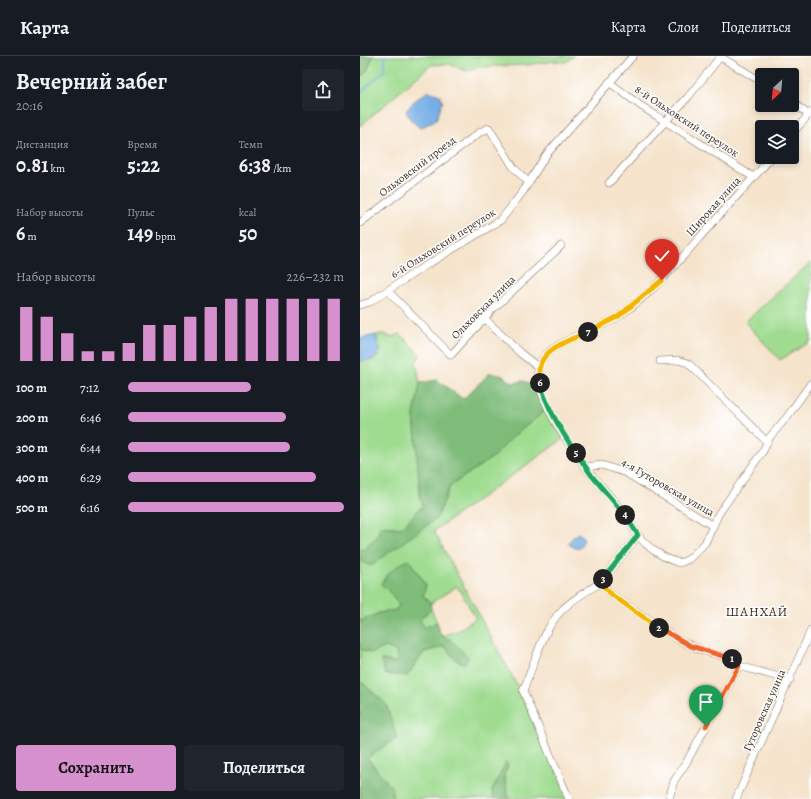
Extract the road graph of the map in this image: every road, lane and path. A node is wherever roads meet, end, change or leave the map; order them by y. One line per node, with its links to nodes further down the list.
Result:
1 (633, 56): 4 (street, 6-й Ольховский переулок)
2 (720, 56): 3 (street); 7 (street)
3 (755, 78)
4 (609, 82): 7 (street, 8-й Ольховский переулок); 11 (street, 6-й Ольховский переулок)
5 (799, 106): 6 (street)
6 (810, 113): 8 (street)
7 (666, 121): 10 (street, 8-й Ольховский переулок); 12 (street)
8 (799, 126)
9 (766, 164): 10 (street, Широкая улица)
10 (754, 177): 19 (street, Широкая улица)
11 (529, 183): 13 (street, Ольховский проезд); 15 (street, 6-й Ольховский переулок)
12 (609, 183)
13 (360, 223)
14 (561, 246): 17 (street, Ольховская улица)
15 (388, 291): 16 (street, 6-й Ольховский переулок); 17 (street, Ольховская улица)
16 (360, 305)
17 (485, 319): 19 (street)
18 (660, 361): 21 (street)
19 (538, 367): 22 (street)
20 (811, 383): 21 (street, 4-я Гуторовская улица)
21 (767, 442): 23 (street, 4-я Гуторовская улица)
22 (585, 466): 23 (street, 4-я Гуторовская улица); 24 (street)
23 (713, 526): 24 (street)
24 (638, 535): 25 (street)
25 (600, 583): 27 (street); 29 (street)
26 (811, 630): 28 (street, Гуторовская улица)
27 (739, 666): 28 (street); 30 (street)
28 (790, 680): 31 (street, Гуторовская улица)
29 (569, 799)
30 (669, 799)
31 (736, 799)

